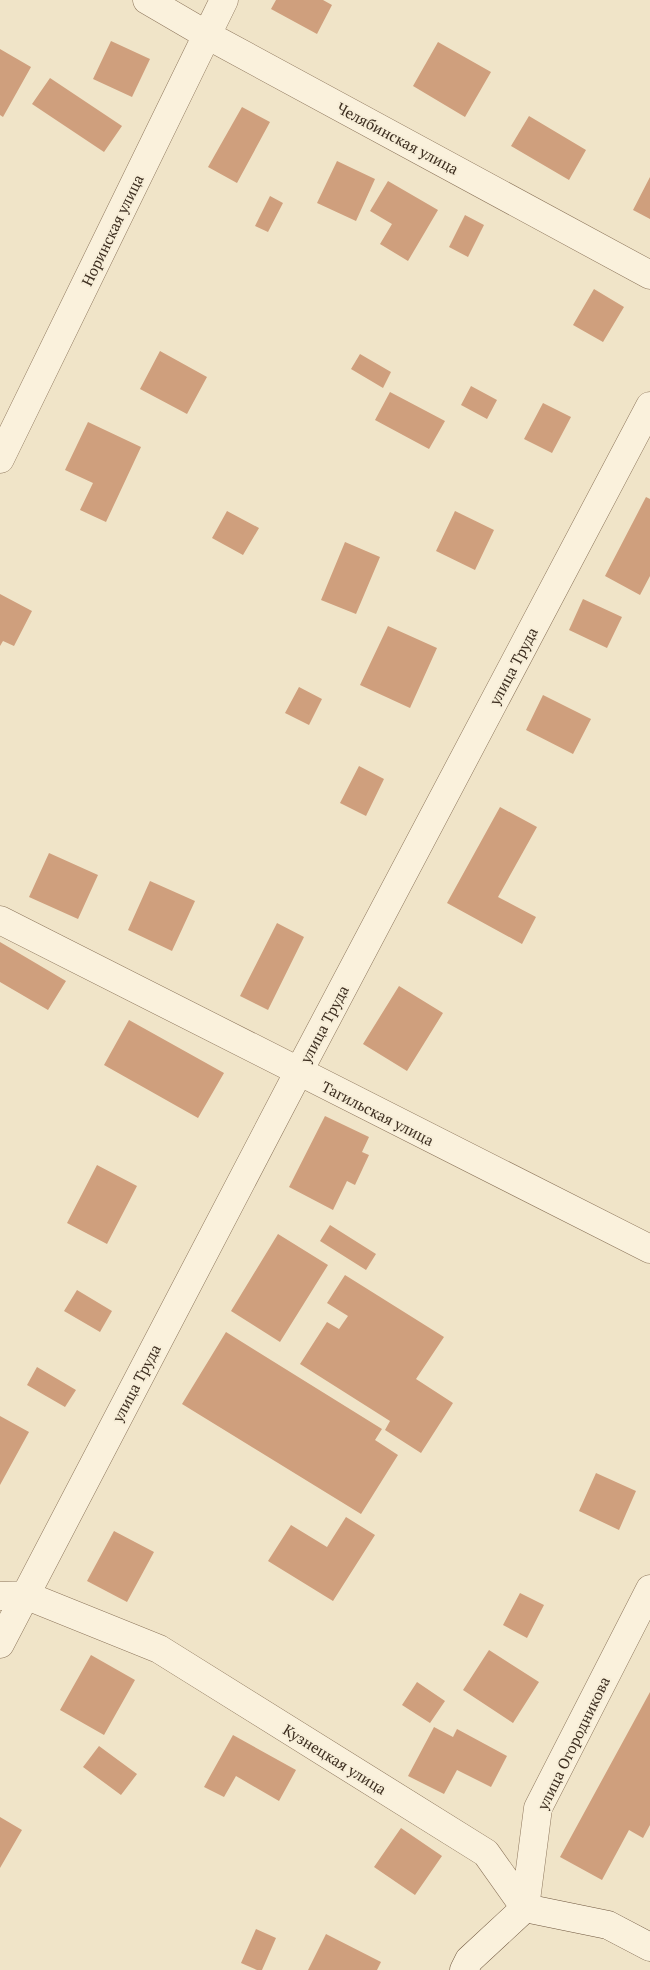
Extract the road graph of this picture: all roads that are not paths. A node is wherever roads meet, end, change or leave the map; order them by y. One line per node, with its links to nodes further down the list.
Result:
1 (147, 0): 3 (street, Челябинская улица)
2 (224, 0): 3 (street, Норинская улица)
3 (207, 35): 4 (street, Челябинская улица); 6 (street, Норинская улица)
4 (650, 275)
5 (650, 406): 8 (street, улица Труда)
6 (0, 459)
7 (0, 920): 8 (street, Тагильская улица)
8 (298, 1072): 9 (street, Тагильская улица); 11 (street, улица Труда)
9 (650, 1249)
10 (650, 1589): 13 (street, улица Огородникова)
11 (13, 1596): 12 (street, улица Труда); 13 (street, Кузнецкая улица)
12 (0, 1644)
13 (525, 1908): 14 (street); 15 (street)
14 (650, 1947)
15 (464, 1970)

